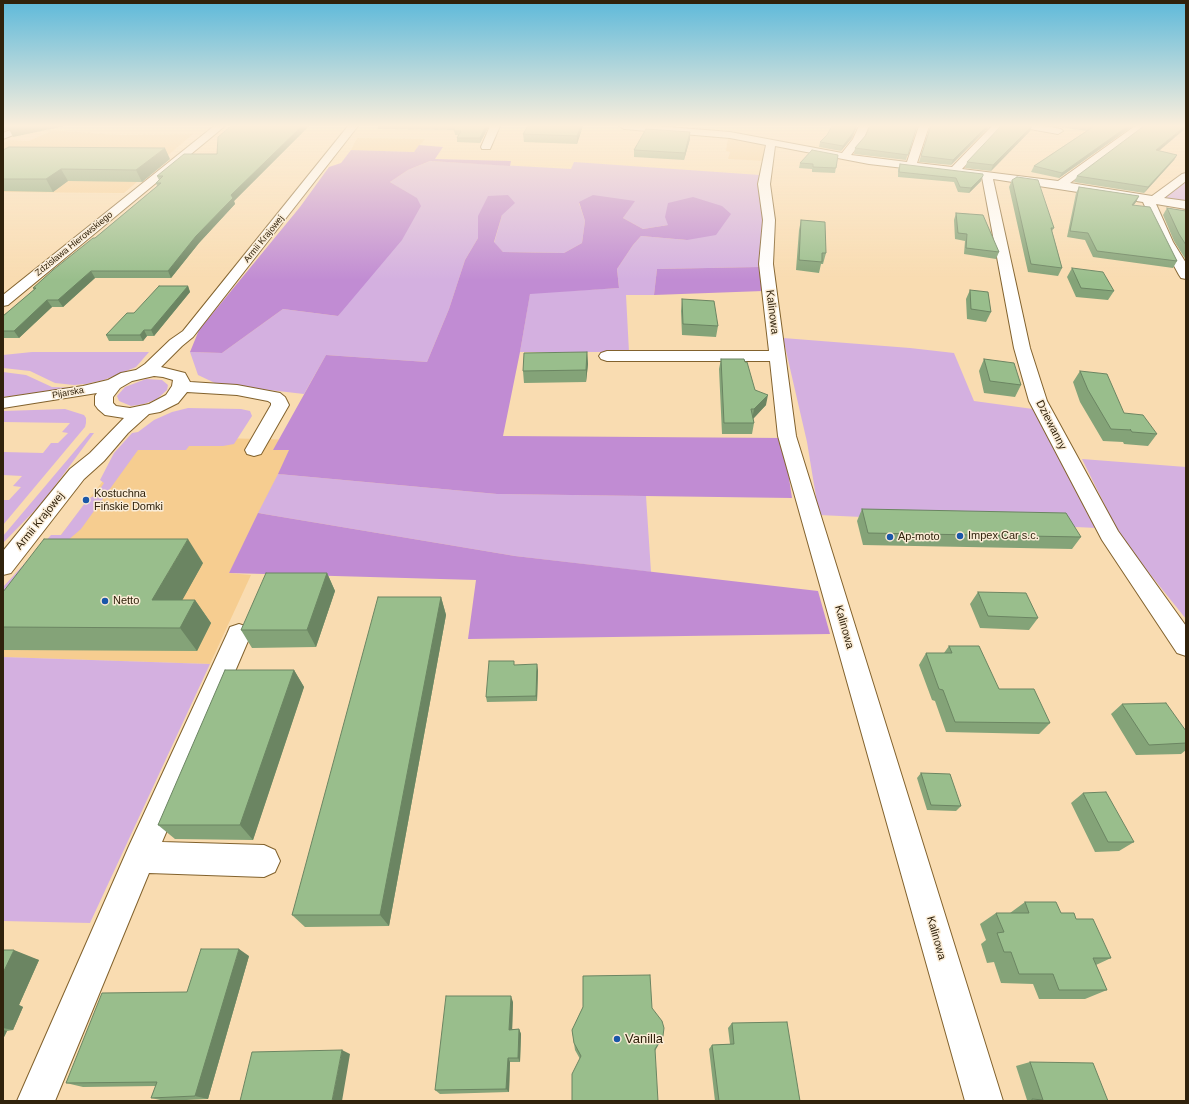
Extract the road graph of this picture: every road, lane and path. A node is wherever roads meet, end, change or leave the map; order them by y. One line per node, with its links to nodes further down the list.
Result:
1 (156, 178): 12 (street, Zdzisława Hierowskiego)
2 (313, 178): 13 (street, Armii Krajowej)
3 (765, 178): 15 (street, Kalinowa)
4 (988, 178): 27 (street, Dziewanny)
5 (1008, 178): 8 (street)
6 (1070, 178): 8 (street)
7 (1184, 178): 9 (street)
8 (1061, 184): 9 (street)
9 (1151, 199): 10 (street); 11 (street)
10 (1186, 205)
11 (1186, 275)
12 (3, 302)
13 (188, 334): 16 (street, Armii Krajowej); 18 (street, Armii Krajowej)
14 (607, 356): 15 (street)
15 (778, 356): 31 (street, Kalinowa)
16 (142, 373): 17 (street, Pijarska); 18 (street)
17 (114, 384): 19 (street, Pijarska); 21 (street, Armii Krajowej)
18 (175, 386): 22 (street); 23 (street)
19 (22, 401): 20 (street, Pijarska); 21 (street, Pijarska)
20 (3, 402)
21 (107, 406): 22 (street, Pijarska); 24 (street, Armii Krajowej)
22 (142, 411): 24 (street, Armii Krajowej)
23 (254, 450)
24 (77, 474): 25 (street, Armii Krajowej)
25 (3, 567)
26 (239, 634): 28 (street)
27 (1186, 646)
28 (140, 857): 29 (street); 30 (street)
29 (264, 861)
30 (36, 1101)
31 (984, 1101)

